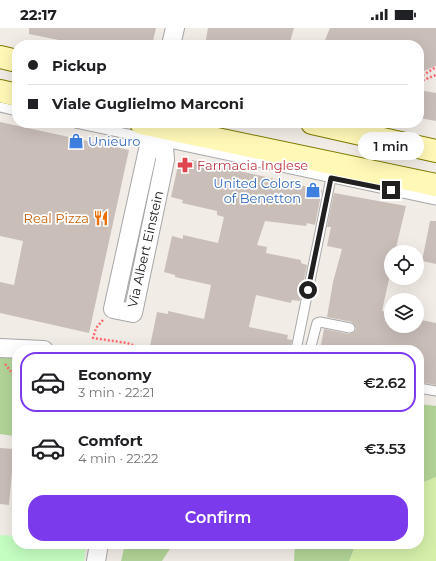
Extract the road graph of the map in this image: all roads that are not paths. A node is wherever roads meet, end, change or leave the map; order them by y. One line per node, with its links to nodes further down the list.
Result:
1 (175, 28): 2 (street)
2 (172, 40)
3 (0, 57): 4 (main road)
4 (12, 60)
5 (0, 91): 6 (main road)
6 (12, 94)
7 (0, 107): 8 (lane)
8 (12, 110)
9 (124, 128): 11 (lane)
10 (334, 128): 12 (main road)
11 (153, 131): 13 (lane); 14 (main road); 16 (street, Via Albert Einstein)
12 (436, 151)
13 (331, 178): 15 (lane); 18 (lane)
14 (436, 185)
15 (436, 200)
16 (113, 310)
17 (350, 328): 19 (lane)
18 (297, 345)
19 (311, 345)
20 (12, 355): 21 (street)
21 (2, 356)
22 (424, 389): 23 (lane)
23 (436, 391)
24 (98, 549): 25 (street)
25 (96, 561)

